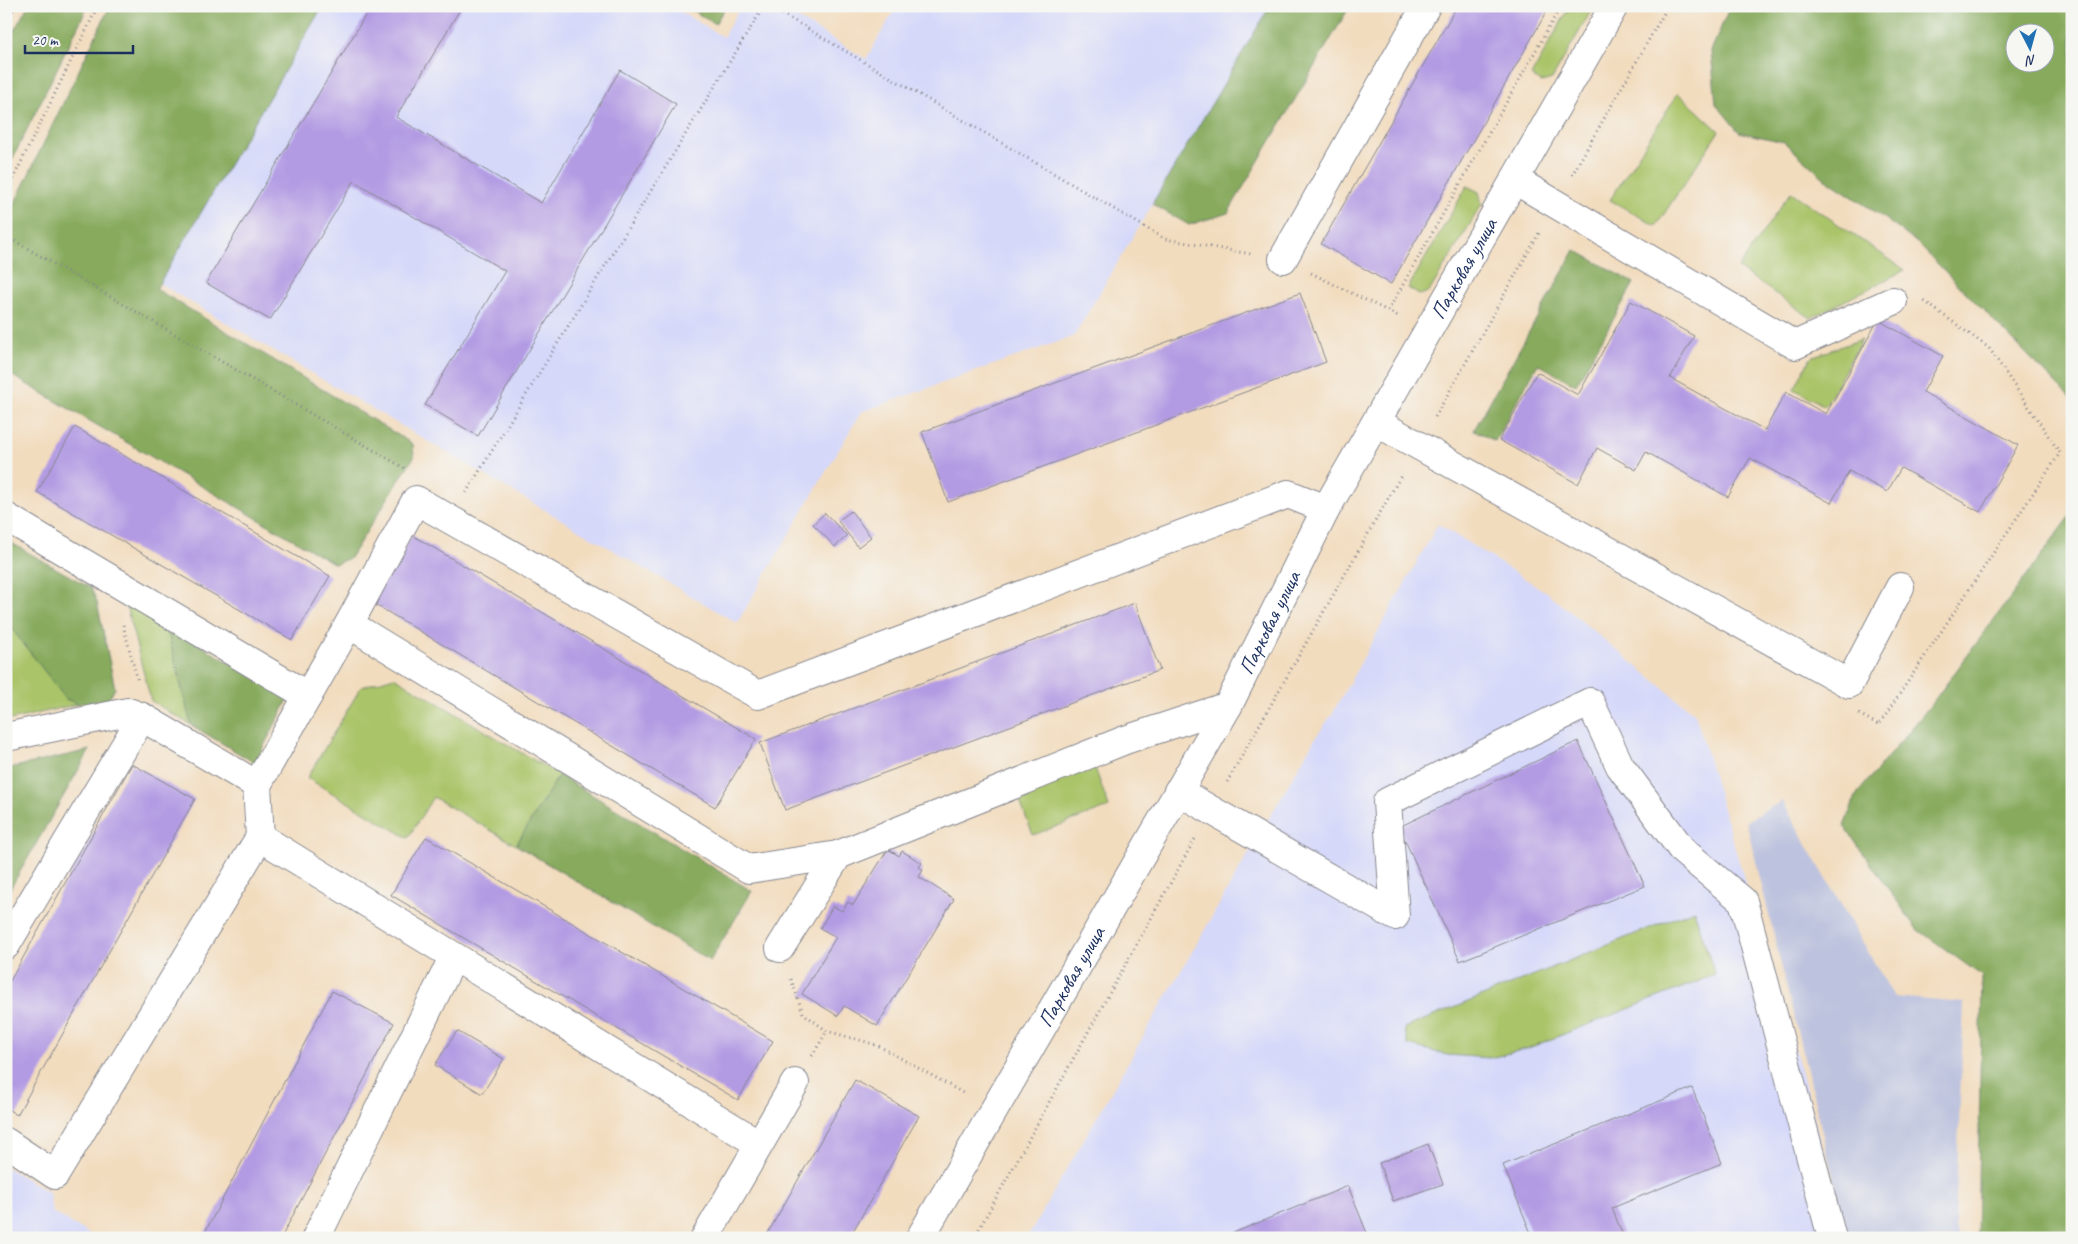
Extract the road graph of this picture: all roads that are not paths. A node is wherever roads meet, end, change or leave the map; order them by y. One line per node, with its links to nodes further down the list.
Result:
1 (1426, 6): 4 (street)
2 (1614, 6): 3 (street, Парковая улица)
3 (1515, 180): 5 (street); 6 (street, Парковая улица)
4 (1283, 259)
5 (1905, 299)
6 (1376, 422): 7 (street, Парковая улица); 9 (street)
7 (1326, 509): 10 (street); 12 (street, Парковая улица)
8 (6, 517): 11 (street)
9 (1900, 587)
10 (349, 624): 11 (street); 18 (street)
11 (308, 696): 15 (street)
12 (1228, 706): 16 (street, Парковая улица); 18 (street)
13 (145, 719): 14 (street); 15 (street); 19 (street)
14 (6, 737)
15 (257, 785): 17 (street)
16 (1178, 791): 27 (street, Парковая улица); 28 (street)
17 (260, 837): 21 (street); 23 (street)
18 (838, 855): 20 (street)
19 (6, 945)
20 (780, 948)
21 (453, 958): 24 (street); 25 (street)
22 (795, 1083): 24 (street)
23 (6, 1142)
24 (759, 1144): 26 (street)
25 (316, 1238)
26 (705, 1238)
27 (920, 1238)
28 (1832, 1238)

